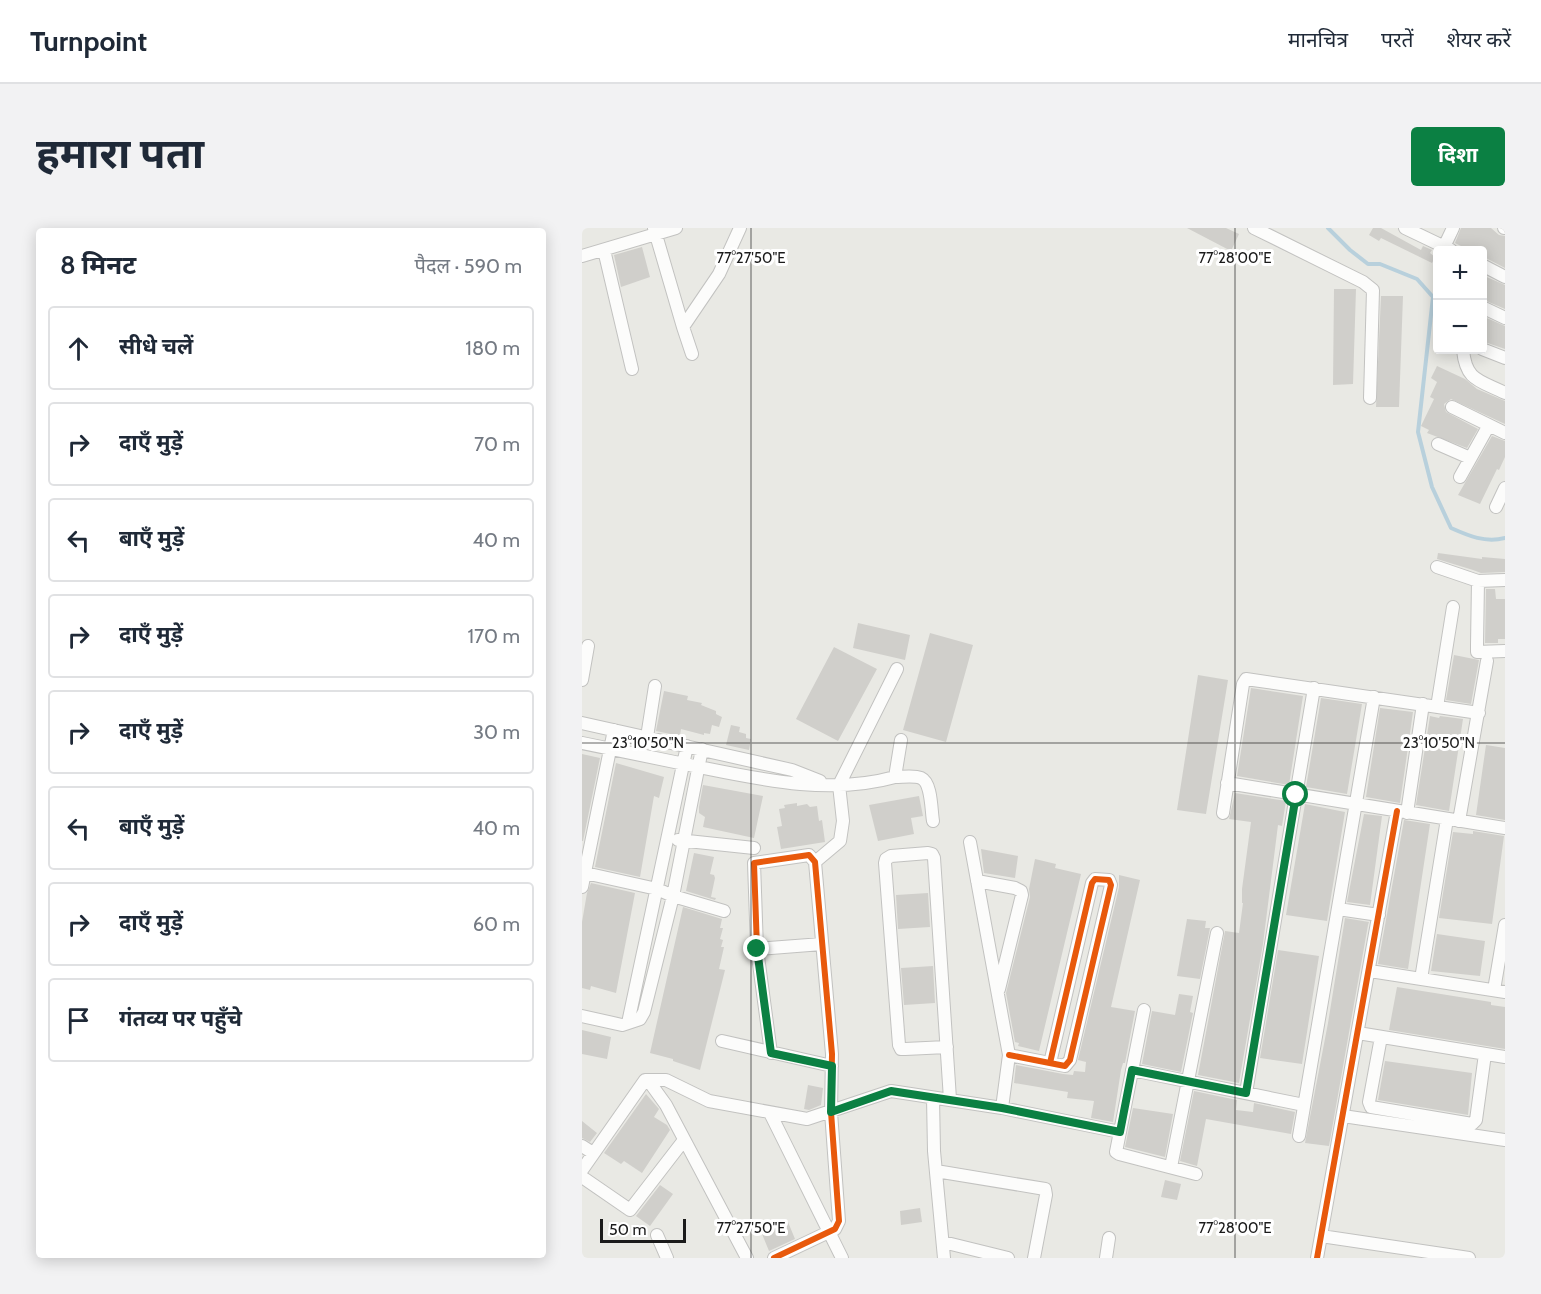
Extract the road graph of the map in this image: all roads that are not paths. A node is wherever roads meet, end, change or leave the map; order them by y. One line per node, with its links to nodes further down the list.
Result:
1 (676, 228): 6 (street)
2 (740, 228): 15 (street)
3 (1254, 228): 22 (street)
4 (1405, 228): 7 (street)
5 (1453, 228): 8 (street)
6 (655, 231): 9 (street); 15 (street)
7 (1442, 246)
8 (1449, 246)
9 (604, 250): 10 (street); 20 (street)
10 (582, 256)
11 (1487, 268): 12 (street)
12 (1505, 277)
13 (1487, 309): 14 (street)
14 (1505, 318)
15 (683, 327): 17 (street)
16 (1487, 351): 19 (street)
17 (692, 354)
18 (1464, 354): 21 (street)
19 (1505, 358)
20 (632, 369)
21 (1505, 393)
22 (1370, 398)
23 (1452, 407): 24 (street)
24 (1489, 425): 25 (street); 27 (street)
25 (1505, 433)
26 (1438, 444): 27 (street)
27 (1470, 458): 28 (street)
28 (1460, 477)
29 (1505, 488): 30 (street)
30 (1496, 507)
31 (1437, 567): 33 (street)
32 (1505, 580): 33 (street)
33 (1478, 581): 36 (street)
34 (1454, 607): 44 (street)
35 (588, 646): 39 (street)
36 (1505, 651)
37 (1487, 661): 45 (street)
38 (897, 669): 58 (street)
39 (582, 680)
40 (655, 686): 48 (street)
41 (1314, 688): 42 (street); 57 (street); 59 (street)
42 (1374, 697): 43 (street); 60 (street)
43 (1424, 705): 44 (street); 61 (street)
44 (1437, 706): 45 (street)
45 (1479, 713): 63 (street)
46 (582, 723): 47 (street)
47 (614, 730): 48 (street); 52 (street)
48 (647, 737): 51 (street)
49 (900, 740): 56 (street)
50 (582, 743): 52 (street)
51 (687, 746): 53 (street); 54 (street)
52 (610, 748): 54 (street); 71 (street)
53 (702, 749): 55 (street); 58 (street)
54 (683, 764): 55 (street); 66 (street)
55 (698, 767): 58 (street); 67 (street)
56 (895, 777): 58 (street); 64 (street)
57 (1227, 783): 59 (street); 62 (street)
58 (835, 785): 70 (street)
59 (1296, 795): 60 (street); 107 (street)
60 (1356, 804): 61 (street); 76 (street)
61 (1402, 812): 63 (street); 78 (street)
62 (1222, 813)
63 (1453, 820): 65 (street); 88 (street)
64 (933, 821)
65 (1505, 828)
66 (668, 837): 67 (street); 74 (street)
67 (683, 841): 69 (street); 75 (street)
68 (970, 842): 72 (street)
69 (754, 848)
70 (815, 862): 82 (street); 84 (street)
71 (585, 873): 73 (street); 74 (street)
72 (977, 881): 90 (street); 90 (street)
73 (582, 887)
74 (657, 889): 75 (street); 81 (street)
75 (673, 896): 77 (street); 83 (street)
76 (1338, 909): 78 (street); 110 (street)
77 (724, 910)
78 (1379, 915): 87 (street)
79 (1505, 925): 89 (street)
80 (1217, 933): 106 (street)
81 (645, 944): 83 (street); 93 (street)
82 (822, 944): 84 (street); 103 (street)
83 (660, 946): 93 (street)
84 (757, 949): 98 (street)
85 (1075, 953): 86 (street); 86 (street); 102 (street)
86 (1095, 957): 102 (street)
87 (1370, 971): 88 (street); 94 (street)
88 (1421, 979): 89 (street)
89 (1500, 991)
90 (998, 993): 100 (street)
91 (1144, 1010): 104 (street)
92 (582, 1016): 93 (street)
93 (628, 1023)
94 (1358, 1033): 95 (street); 114 (street)
95 (1381, 1037): 99 (street); 99 (street)
96 (722, 1041): 98 (street)
97 (947, 1047): 97 (street); 109 (street)
98 (771, 1053): 103 (street)
99 (1485, 1054): 101 (street)
100 (1009, 1055): 102 (street); 111 (street)
101 (1505, 1057)
102 (1050, 1063)
103 (832, 1066): 112 (street)
104 (1132, 1070): 106 (street); 115 (street)
105 (648, 1080): 113 (street); 117 (street); 120 (street)
106 (1188, 1081): 107 (street); 121 (street)
107 (1246, 1093): 110 (street)
108 (933, 1098): 109 (street); 112 (street); 123 (street)
109 (950, 1099): 111 (street)
110 (1304, 1105): 116 (street)
111 (1002, 1108): 115 (street)
112 (831, 1112): 113 (street); 126 (street)
113 (770, 1113): 126 (street)
114 (1343, 1116): 118 (street); 128 (street)
115 (1120, 1132): 121 (street)
116 (1299, 1136)
117 (684, 1140): 125 (street); 132 (street)
118 (1505, 1140)
119 (582, 1146): 120 (street)
120 (593, 1153): 122 (street)
121 (1171, 1167): 124 (street)
122 (582, 1170)
123 (936, 1172): 130 (street); 137 (street)
124 (1196, 1174)
125 (582, 1177)
126 (829, 1232): 133 (street); 134 (street)
127 (657, 1234): 131 (street)
128 (1322, 1236): 139 (street); 140 (street)
129 (1109, 1238): 138 (street)
130 (943, 1242): 135 (street); 136 (street)
131 (667, 1258)
132 (747, 1258)
133 (774, 1258)
134 (842, 1258)
135 (944, 1258)
136 (1008, 1258)
137 (1034, 1258)
138 (1106, 1258)
139 (1317, 1258)
140 (1469, 1258)

